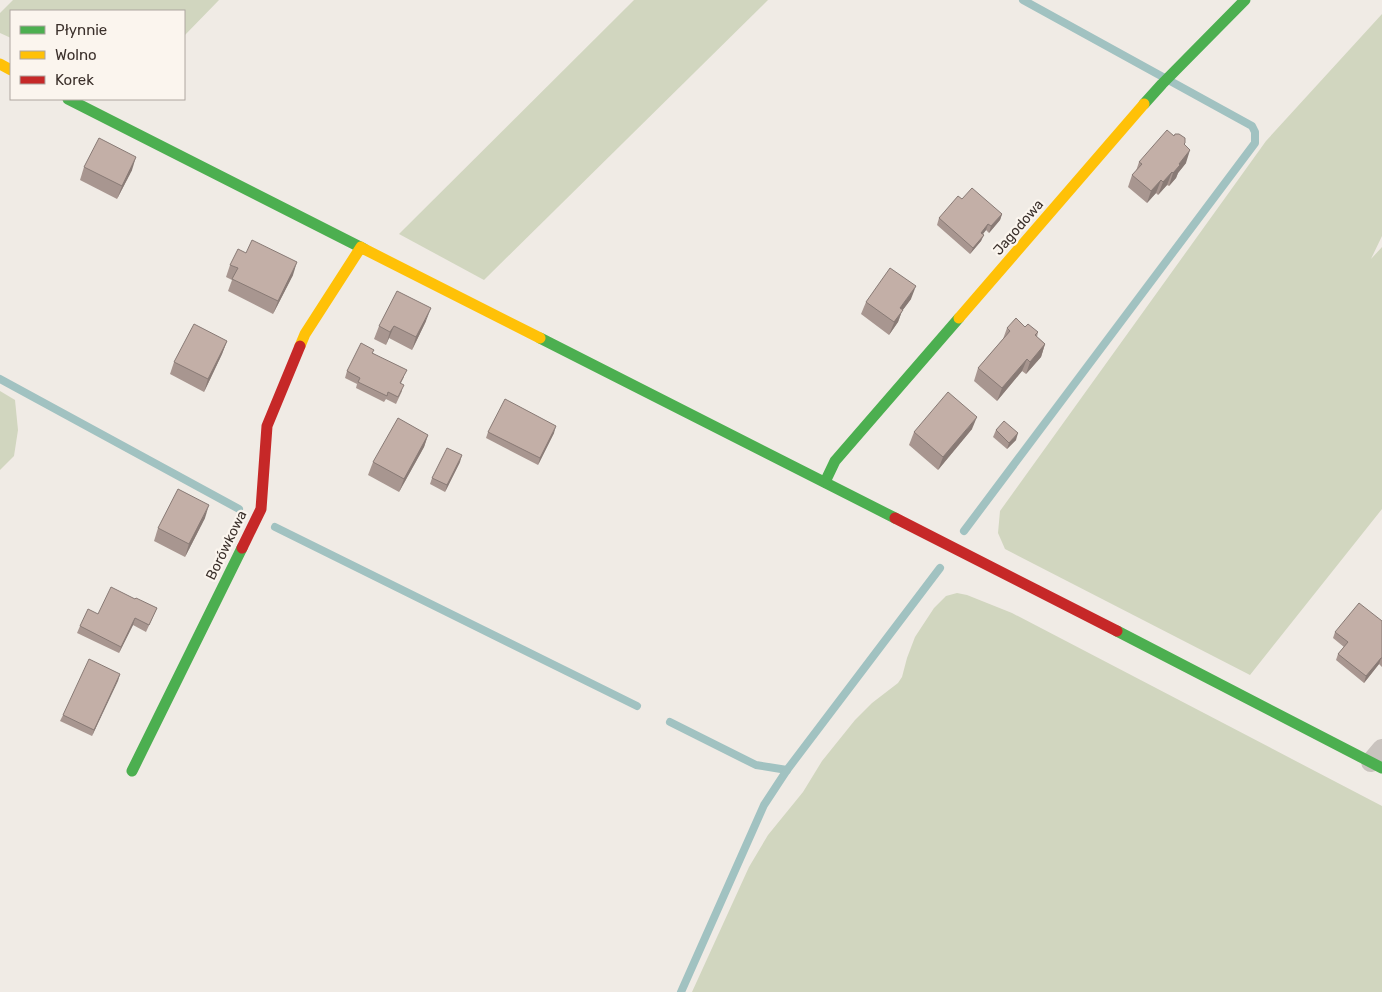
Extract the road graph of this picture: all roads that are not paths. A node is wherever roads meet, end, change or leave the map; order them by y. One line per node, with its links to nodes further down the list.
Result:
1 (1245, 0): 4 (street, Jagodowa)
2 (70, 100): 3 (street)
3 (361, 247): 4 (street); 6 (street, Borówkowa)
4 (825, 482): 5 (street)
5 (1378, 760)
6 (132, 771)

